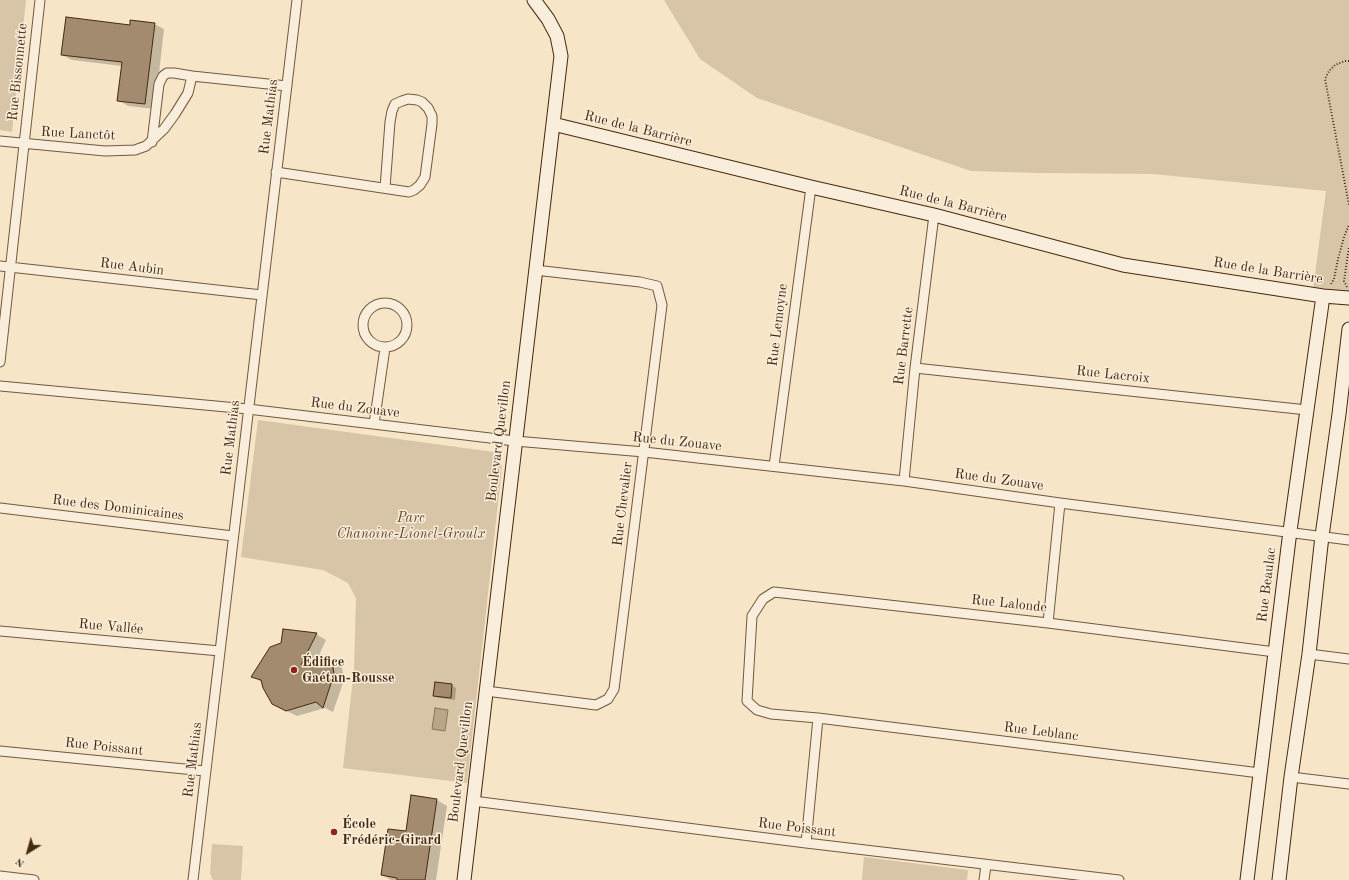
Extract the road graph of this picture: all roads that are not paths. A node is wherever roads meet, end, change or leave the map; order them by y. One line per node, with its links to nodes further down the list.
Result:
1 (40, 0): 9 (street, Rue Bissonnette)
2 (297, 0): 5 (street, Rue Mathias)
3 (534, 0): 6 (street, Boulevard Quevillon)
4 (192, 76): 5 (street); 8 (street, Rue Lanctôt); 8 (street)
5 (287, 86): 10 (street, Rue Mathias)
6 (553, 124): 11 (street, Rue de la Barrière); 16 (street, Boulevard Quevillon)
7 (0, 142): 9 (street, Rue Lanctôt)
8 (152, 142): 9 (street, Rue Lanctôt)
9 (24, 144): 15 (street, Rue Bissonnette)
10 (276, 172): 12 (street); 17 (street, Rue Mathias)
11 (811, 187): 13 (street, Rue de la Barrière); 31 (street, Rue Lemoyne)
12 (385, 188): 12 (street)
13 (934, 214): 18 (street, Rue de la Barrière); 23 (street, Rue Barrette)
14 (0, 266): 15 (street, Rue Aubin)
15 (10, 267): 17 (street, Rue Aubin); 22 (street, Rue Bissonnette)
16 (536, 270): 29 (street, Boulevard Quevillon); 30 (street, Rue Chevalier)
17 (262, 296): 25 (street, Rue Mathias)
18 (1323, 296): 19 (street, Rue de la Barrière); 26 (street, Rue Beaulac)
19 (1349, 298)
20 (1349, 329): 27 (street)
21 (385, 348): 21 (street); 28 (street)
22 (0, 362)
23 (915, 368): 26 (street, Rue Lacroix); 32 (street, Rue Barrette)
24 (0, 386): 25 (street, Rue du Zouave)
25 (248, 409): 28 (street, Rue du Zouave); 36 (street, Rue Mathias)
26 (1307, 410): 35 (street, Rue Beaulac)
27 (1344, 415): 37 (street)
28 (374, 424): 29 (street, Rue du Zouave)
29 (515, 441): 30 (street, Rue du Zouave); 46 (street, Boulevard Quevillon)
30 (644, 452): 31 (street, Rue du Zouave); 46 (street, Rue Chevalier)
31 (774, 466): 32 (street, Rue du Zouave)
32 (904, 481): 33 (street, Rue du Zouave)
33 (1060, 503): 35 (street, Rue du Zouave); 40 (street)
34 (0, 508): 36 (street, Rue des Dominicaines)
35 (1290, 531): 37 (street, Rue du Zouave); 43 (street, Rue Beaulac)
36 (233, 536): 42 (street, Rue Mathias)
37 (1322, 536): 38 (street, Rue du Zouave); 44 (street)
38 (1349, 540)
39 (752, 616): 40 (street, Rue Lalonde); 47 (street, Rue Leblanc)
40 (1048, 623): 43 (street, Rue Lalonde)
41 (0, 631): 42 (street, Rue Vallée)
42 (220, 651): 49 (street, Rue Mathias)
43 (1275, 652): 50 (street, Rue Beaulac)
44 (1309, 654): 45 (street); 51 (street)
45 (1349, 659)
46 (486, 691): 53 (street, Boulevard Quevillon)
47 (818, 718): 50 (street, Rue Leblanc); 54 (street)
48 (0, 751): 49 (street, Rue Poissant)
49 (206, 772): 58 (street, Rue Mathias)
50 (1260, 773): 62 (street, Rue Beaulac)
51 (1291, 777): 52 (street); 63 (street)
52 (1349, 784)
53 (473, 801): 54 (street, Rue Poissant); 59 (street, Boulevard Quevillon)
54 (806, 843): 55 (street, Rue Poissant)
55 (986, 865): 60 (street); 61 (street, Rue Poissant)
56 (0, 876): 57 (street)
57 (34, 880)
58 (193, 880)
59 (464, 880)
60 (984, 880)
61 (1119, 880)
62 (1247, 880)
63 (1279, 880)

